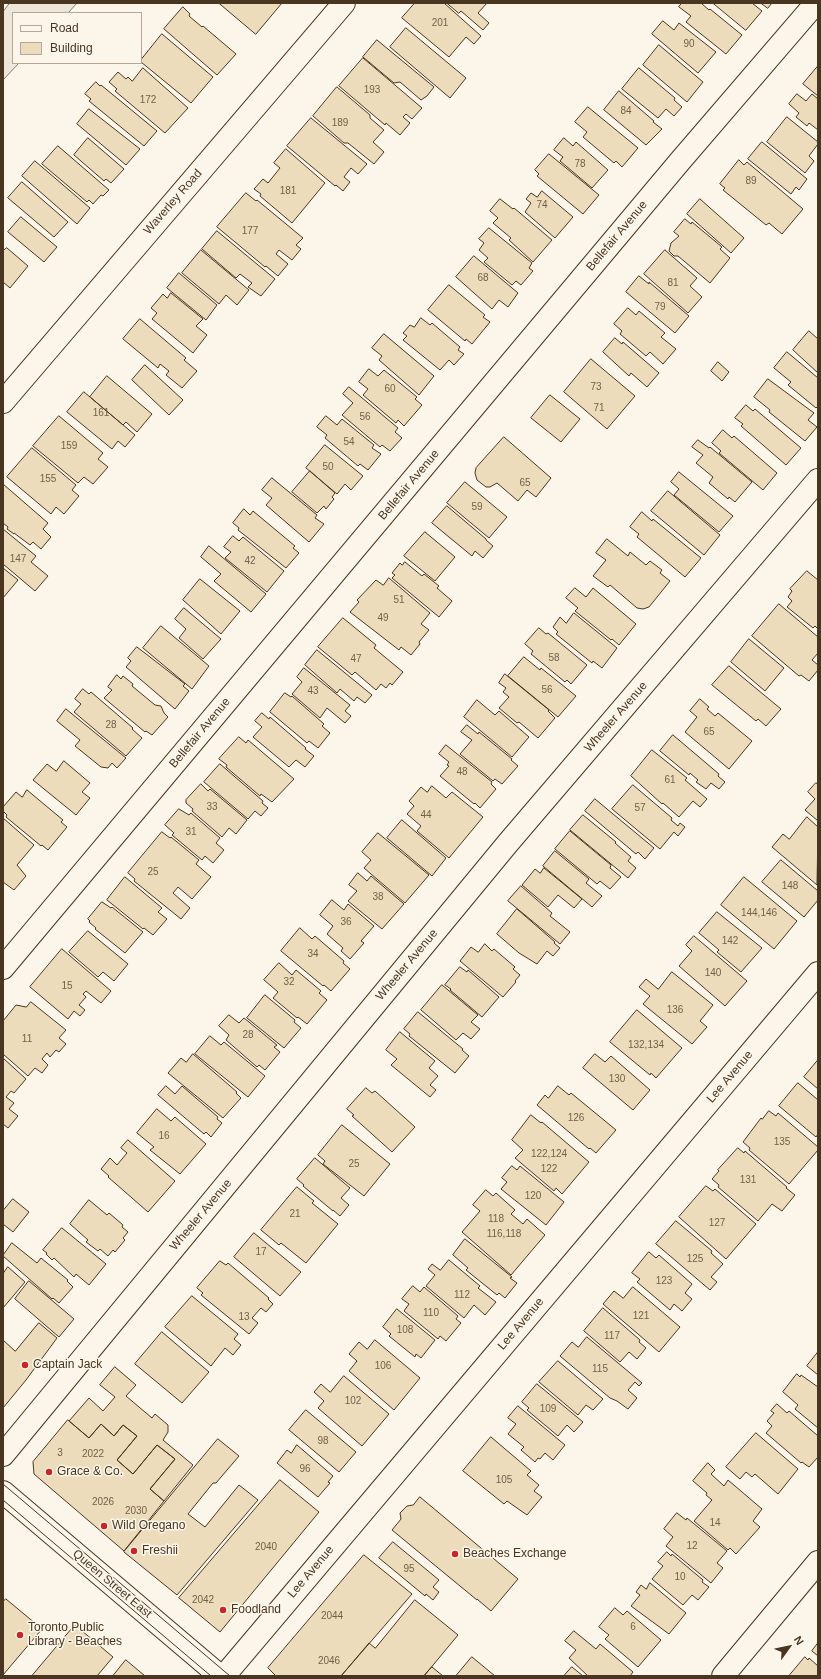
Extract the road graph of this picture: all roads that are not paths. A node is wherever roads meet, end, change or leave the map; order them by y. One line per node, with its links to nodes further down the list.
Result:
1 (344, 3): 3 (street, Waverley Road)
2 (816, 3): 5 (street, Bellefair Avenue)
3 (3, 402)
4 (818, 480): 7 (street, Wheeler Avenue)
5 (3, 968)
6 (818, 973): 11 (street, Lee Avenue)
7 (3, 1455)
8 (3, 1492): 10 (street, Queen Street East)
9 (818, 1562): 12 (street)
10 (220, 1676)
11 (224, 1676)
12 (723, 1676)

